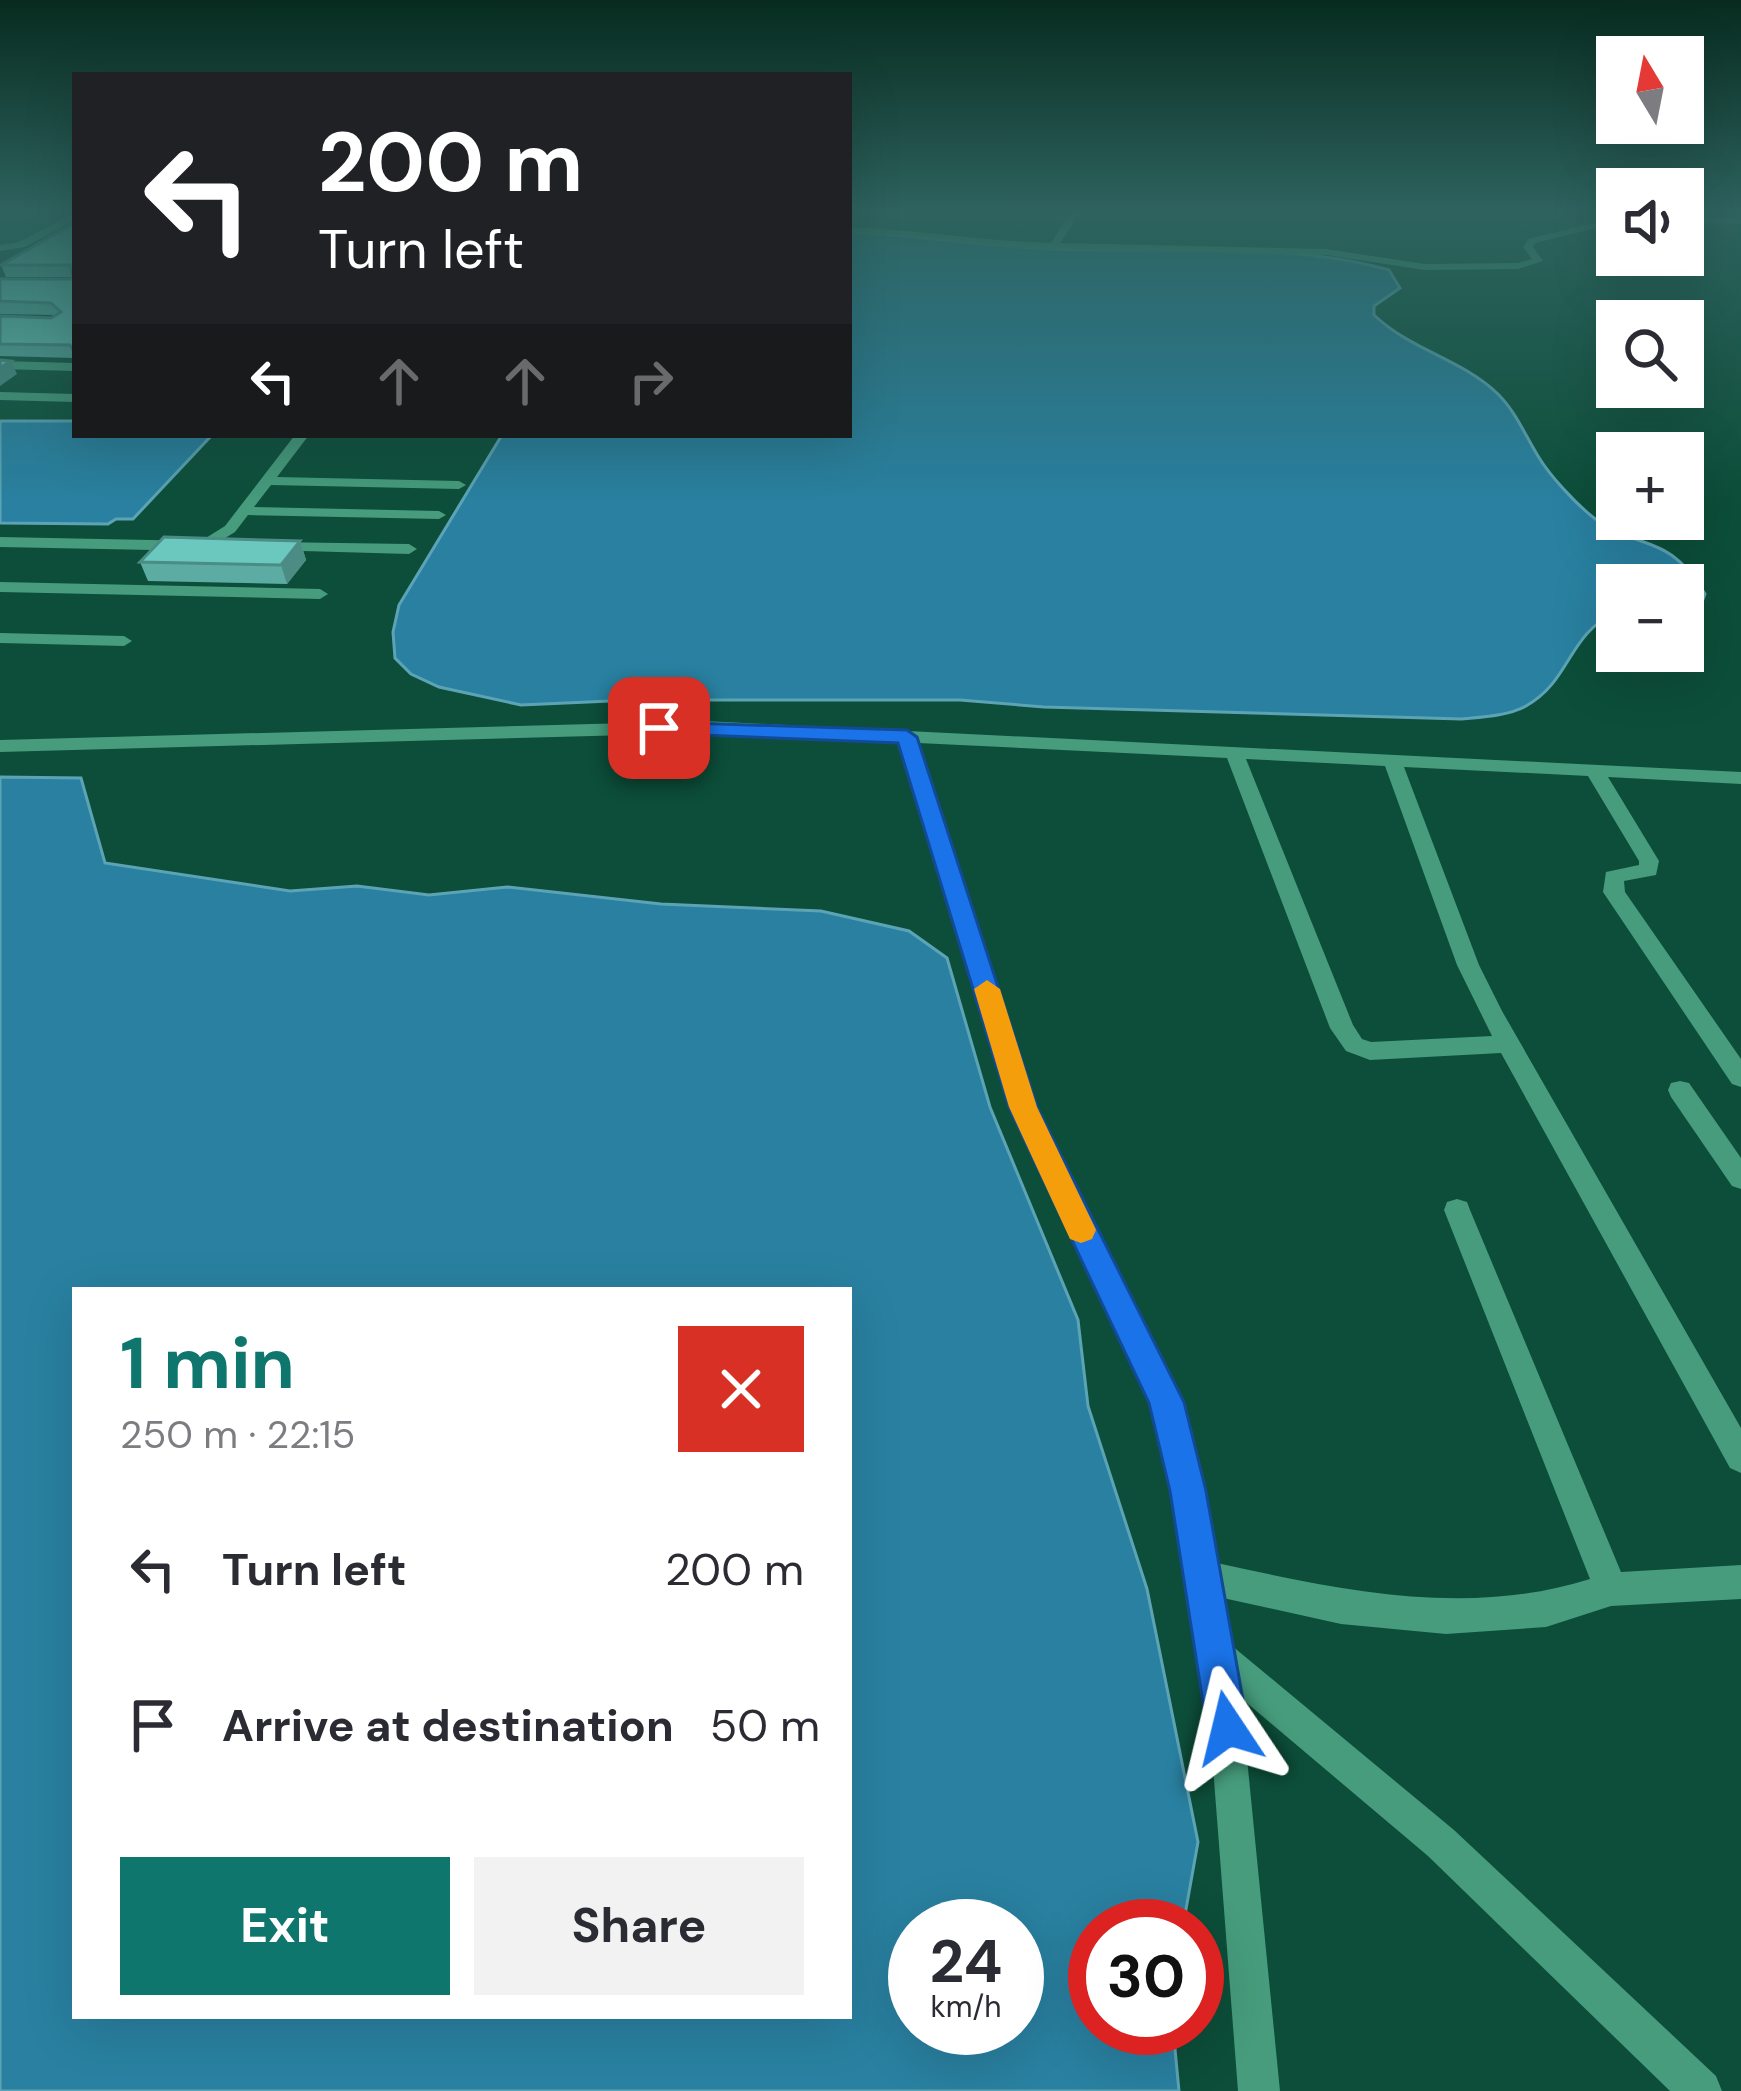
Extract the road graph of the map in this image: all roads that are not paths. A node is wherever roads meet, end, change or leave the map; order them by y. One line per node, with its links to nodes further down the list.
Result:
1 (0, 365): 2 (street)
2 (72, 367)
3 (0, 396): 4 (street)
4 (72, 398)
5 (300, 438): 6 (street)
6 (267, 481): 7 (street); 8 (street)
7 (459, 484)
8 (244, 511): 9 (street); 11 (street)
9 (439, 515)
10 (0, 542): 11 (street)
11 (203, 546): 12 (street)
12 (226, 546)
13 (249, 547): 14 (street)
14 (409, 549)
15 (0, 587): 16 (street)
16 (320, 594)
17 (0, 638): 18 (street)
18 (124, 641)
19 (907, 737): 20 (street); 21 (street); 31 (street)
20 (0, 746)
21 (1234, 752): 22 (street); 25 (street)
22 (1392, 760): 23 (street); 25 (street)
23 (1593, 769): 24 (street); 26 (street)
24 (1741, 778)
25 (1508, 1044): 30 (street)
26 (1741, 1078)
27 (1680, 1090): 28 (street)
28 (1741, 1179)
29 (1457, 1210): 33 (street)
30 (1741, 1458)
31 (1202, 1577): 33 (street); 34 (street)
32 (1741, 1582): 33 (street)
33 (1611, 1589)
34 (1215, 1654): 35 (street); 36 (street)
35 (1259, 2091)
36 (1701, 2091)

